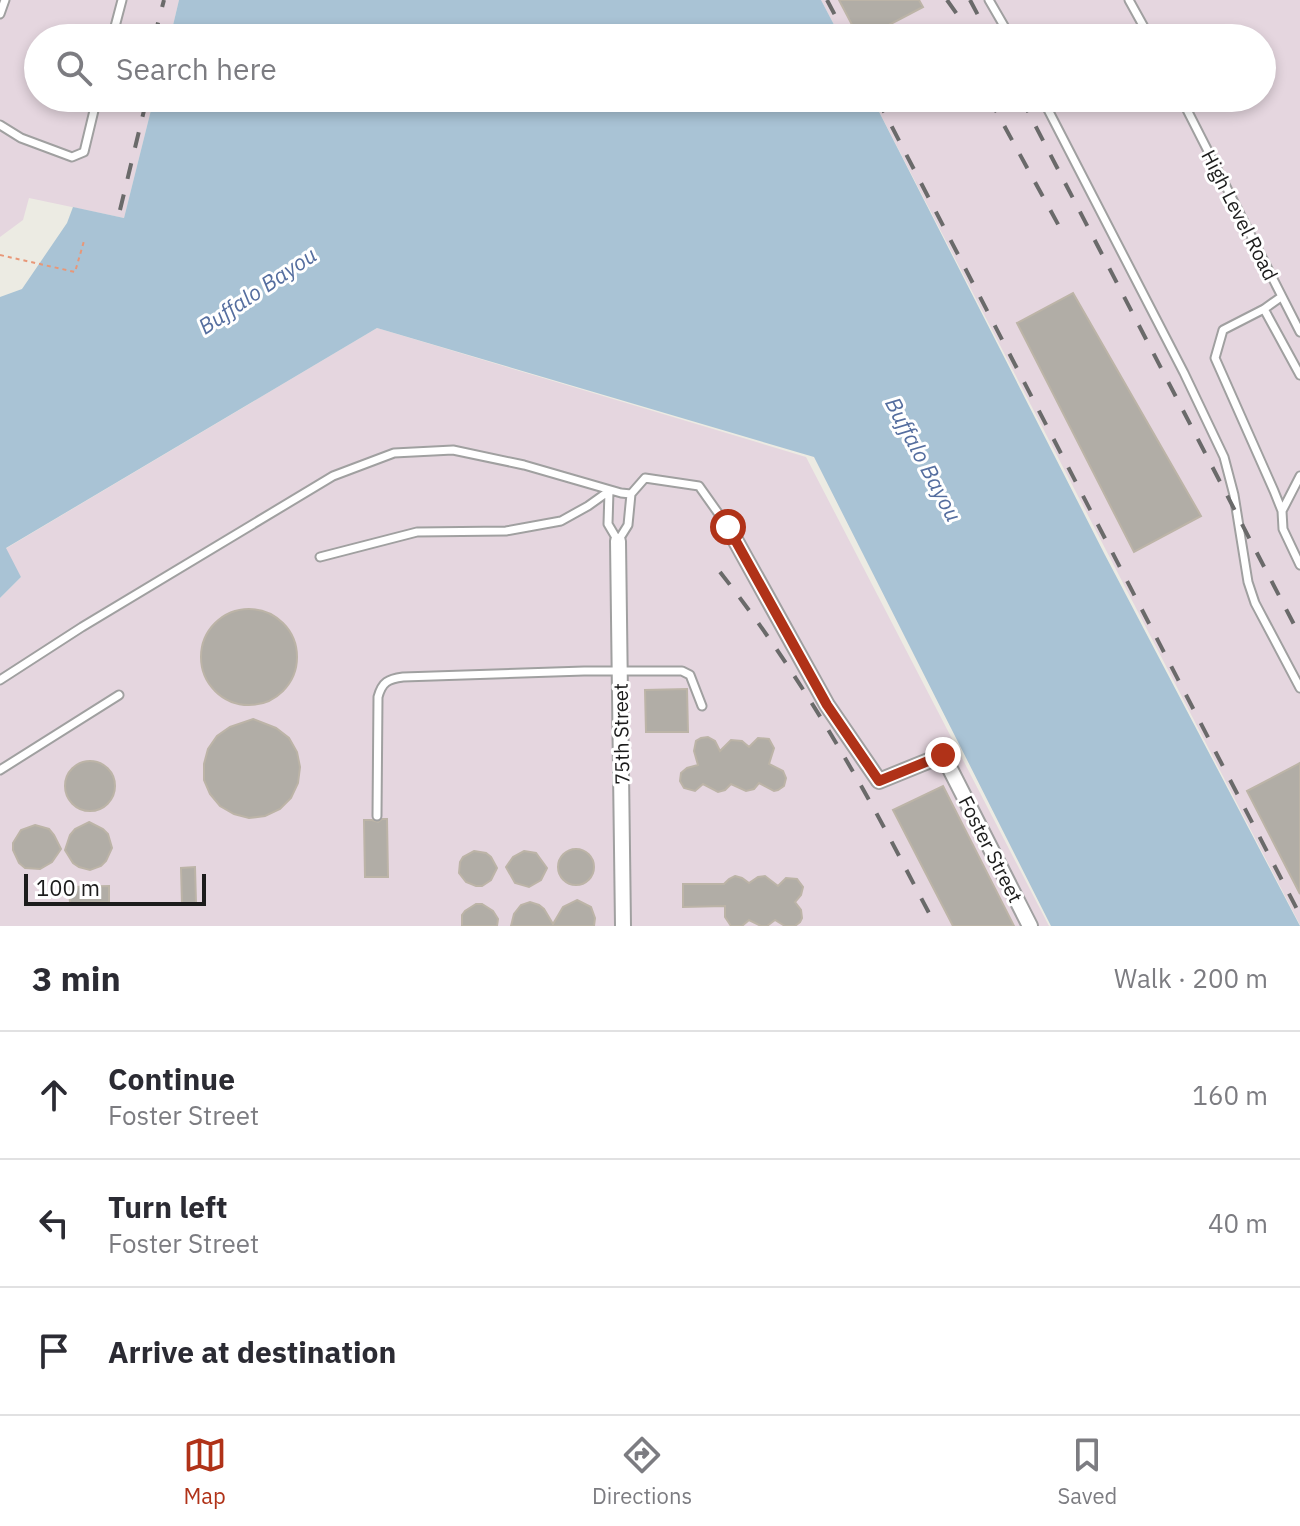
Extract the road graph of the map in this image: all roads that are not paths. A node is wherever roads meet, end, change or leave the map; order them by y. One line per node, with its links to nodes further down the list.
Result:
1 (5, 0): 5 (lane)
2 (122, 0): 6 (lane)
3 (989, 0): 7 (lane)
4 (1129, 0): 8 (lane)
5 (0, 14)
6 (116, 24)
7 (1003, 24)
8 (1142, 24)
9 (94, 112): 12 (lane)
10 (1049, 112): 27 (lane)
11 (1188, 112): 13 (lane, High Level Road)
12 (0, 125)
13 (1281, 297): 14 (lane); 15 (lane, High Level Road)
14 (1264, 309): 16 (lane); 20 (lane)
15 (1300, 332)
16 (1300, 375)
17 (1300, 476): 20 (lane)
18 (609, 491): 19 (lane); 22 (lane); 23 (lane); 26 (lane)
19 (631, 494): 21 (lane); 22 (lane)
20 (1282, 511): 24 (lane)
21 (728, 527): 33 (street, Foster Street)
22 (618, 541): 25 (street, 75th Street)
23 (320, 557)
24 (1300, 565)
25 (620, 670): 29 (lane); 31 (lane); 32 (street, 75th Street)
26 (0, 680)
27 (1300, 688)
28 (119, 695): 30 (lane)
29 (702, 706)
30 (0, 770)
31 (377, 816)
32 (623, 926)
33 (1030, 926)

